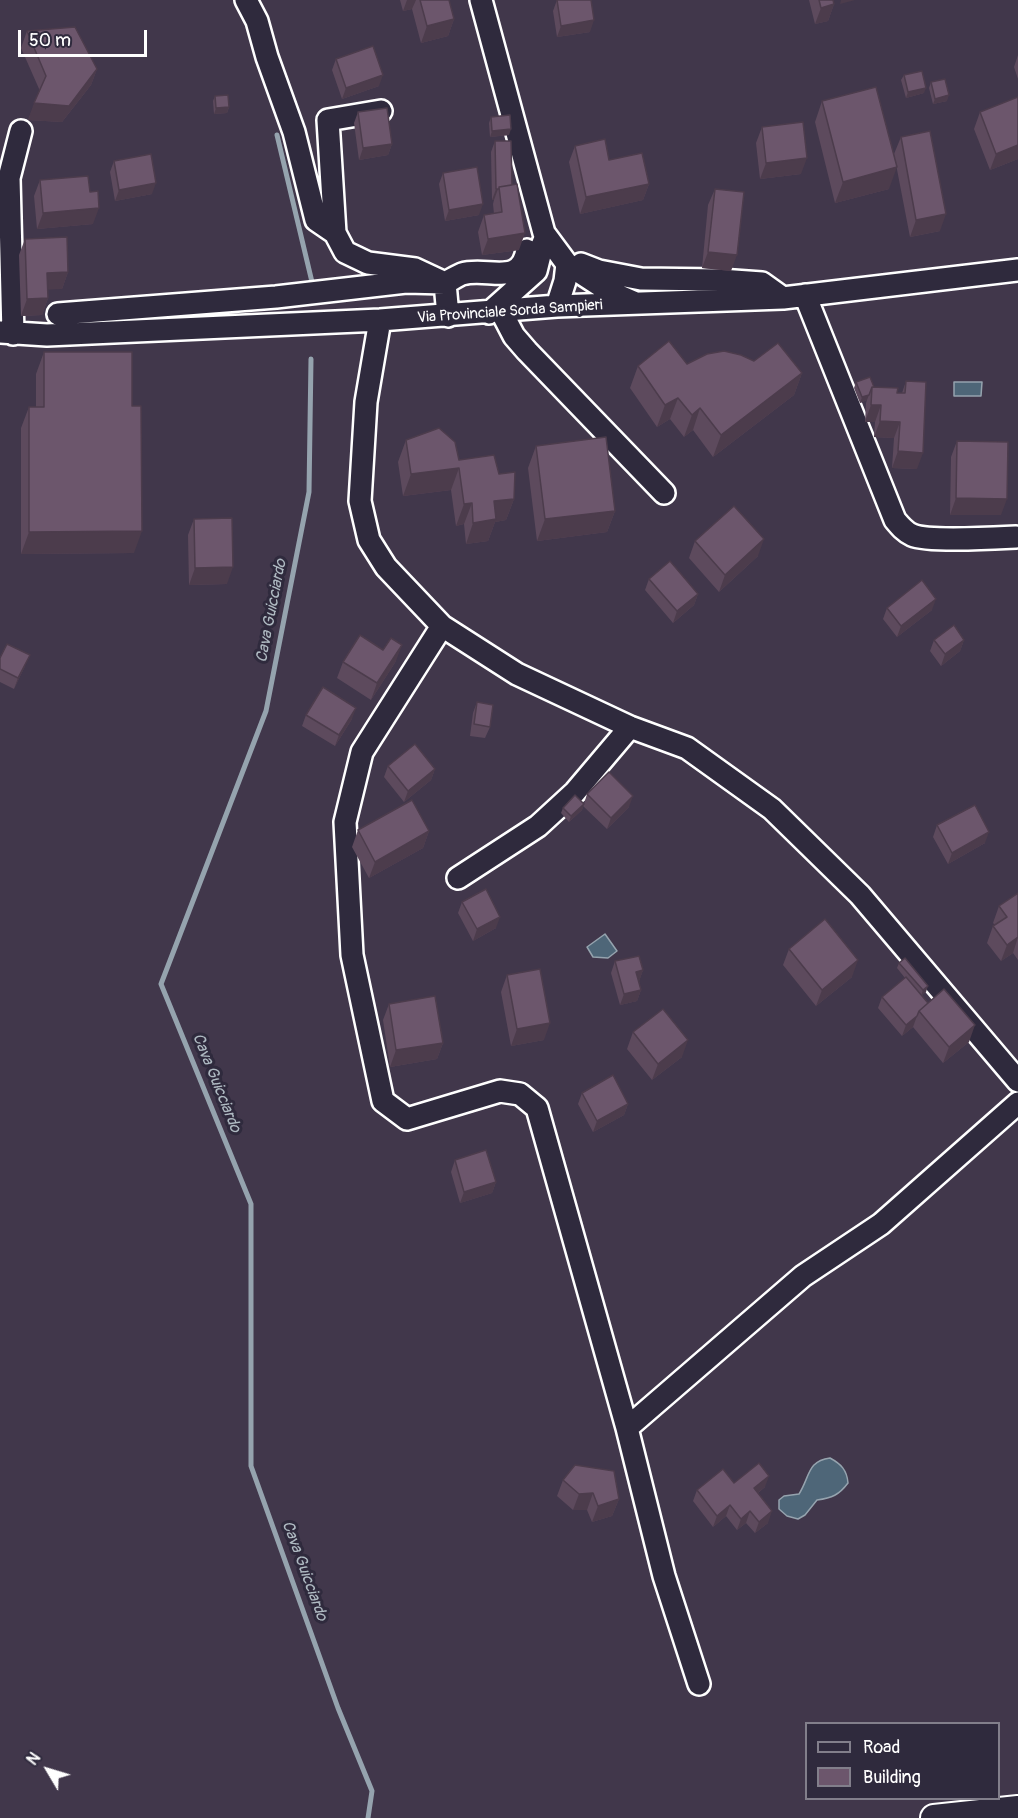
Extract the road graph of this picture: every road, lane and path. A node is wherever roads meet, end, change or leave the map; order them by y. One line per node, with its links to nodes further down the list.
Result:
1 (246, 0): 5 (street)
2 (482, 0): 6 (street)
3 (381, 111): 5 (street)
4 (21, 131): 20 (street)
5 (335, 233): 11 (street)
6 (544, 233): 8 (street); 10 (street)
7 (527, 250): 11 (street)
8 (563, 258): 13 (street); 14 (street); 15 (street)
9 (1018, 270): 12 (street, Via Provinciale Sorda Sampieri)
10 (536, 271): 15 (street); 16 (street)
11 (445, 283): 17 (street); 18 (street)
12 (805, 296): 13 (street, Via Provinciale Sorda Sampieri); 22 (street)
13 (783, 298): 14 (street, Via Provinciale Sorda Sampieri)
14 (639, 304): 15 (street, Via Provinciale Sorda Sampieri)
15 (557, 306): 16 (street, Via Provinciale Sorda Sampieri)
16 (495, 312): 18 (street, Via Provinciale Sorda Sampieri); 21 (street)
17 (58, 314)
18 (448, 316): 19 (street, Via Provinciale Sorda Sampieri)
19 (380, 321): 20 (street, Via Provinciale Sorda Sampieri); 23 (street)
20 (6, 333)
21 (664, 493)
22 (1016, 537)
23 (442, 626): 24 (street); 28 (street)
24 (630, 727): 25 (street); 26 (street)
25 (458, 878)
26 (1018, 1081)
27 (1018, 1103): 28 (street)
28 (627, 1428): 29 (street)
29 (699, 1684)
30 (1018, 1809): 31 (main road)
31 (934, 1818)

